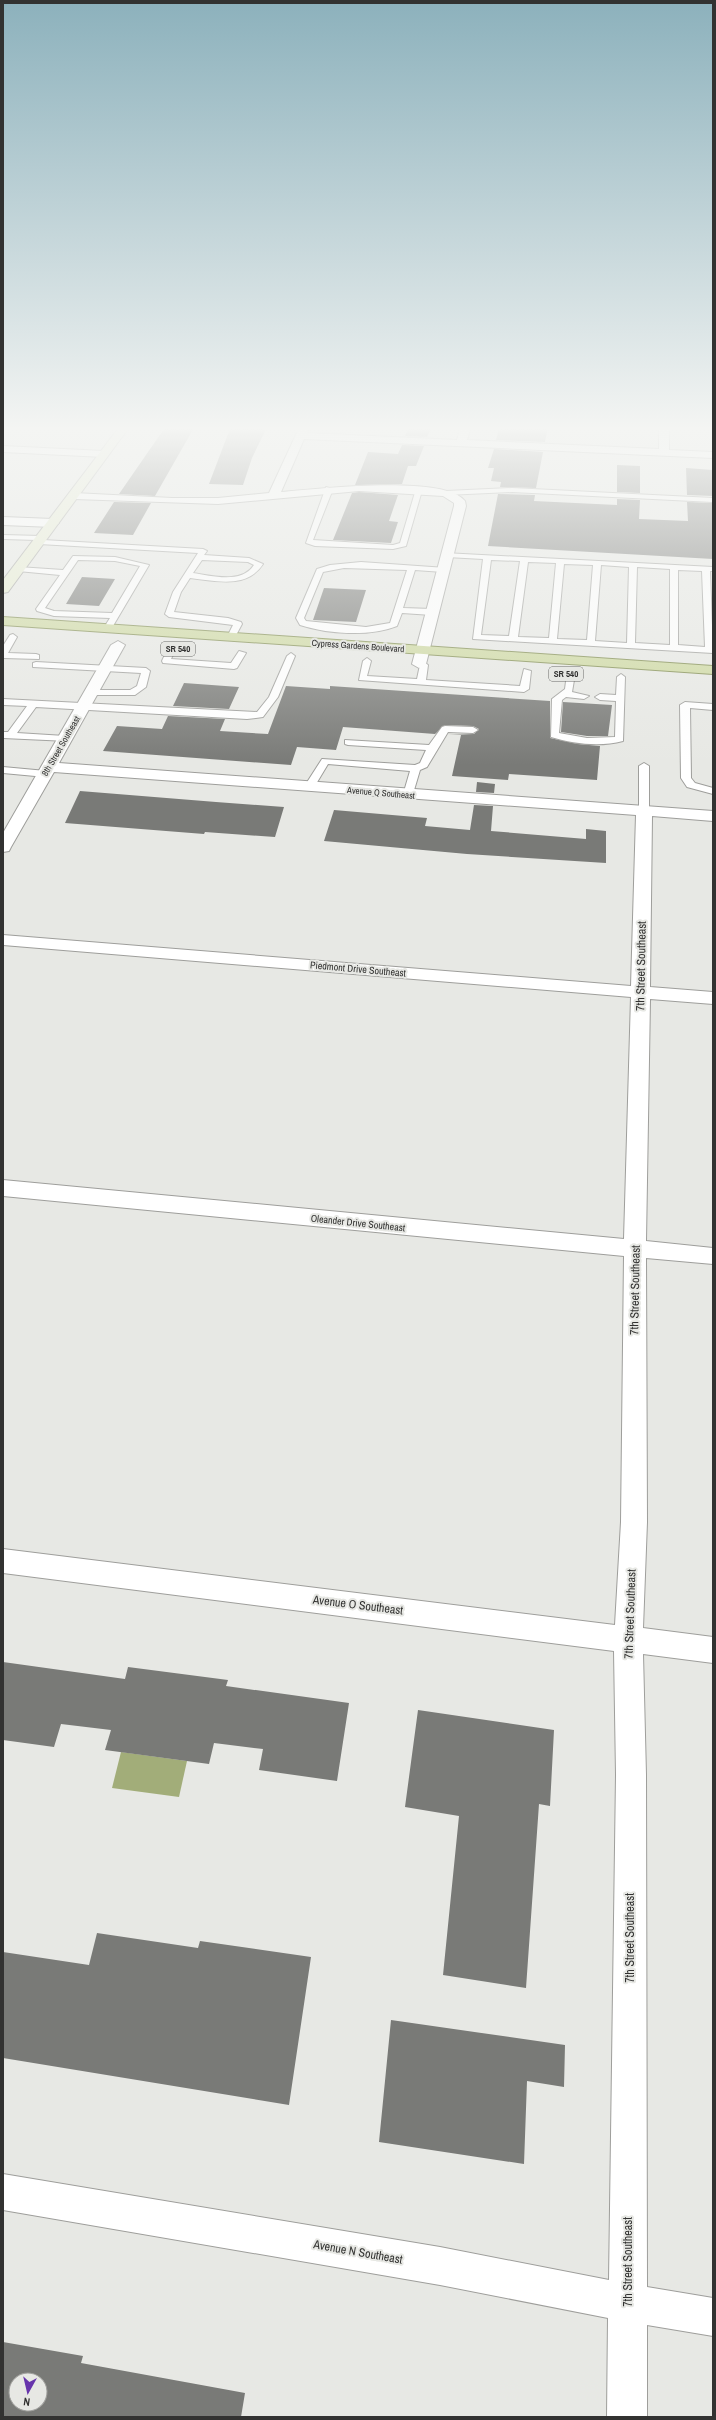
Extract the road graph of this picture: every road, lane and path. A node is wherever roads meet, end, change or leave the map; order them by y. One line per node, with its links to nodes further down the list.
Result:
1 (27, 539): 5 (lane)
2 (311, 539): 3 (lane)
3 (405, 539)
4 (451, 539): 6 (street)
5 (40, 540): 7 (lane); 15 (street)
6 (447, 555): 8 (lane); 17 (street)
7 (199, 557): 19 (lane); 19 (lane)
8 (487, 557): 9 (lane); 30 (lane)
9 (524, 559): 10 (lane); 30 (lane)
10 (560, 561): 11 (lane); 31 (lane)
11 (597, 563): 12 (lane); 32 (lane)
12 (633, 565): 13 (lane); 35 (lane)
13 (674, 567): 16 (lane); 38 (lane)
14 (411, 568): 17 (lane); 21 (lane); 21 (lane)
15 (18, 569): 18 (lane); 20 (street)
16 (710, 569): 40 (lane)
17 (443, 570): 22 (street)
18 (66, 573): 23 (lane); 23 (lane)
19 (188, 575): 28 (lane)
20 (3, 589)
21 (398, 610): 22 (lane)
22 (432, 612): 39 (street)
23 (115, 616): 25 (lane)
24 (3, 621): 25 (main road, Cypress Gardens Boulevard / SR 540)
25 (107, 629): 27 (main road, Cypress Gardens Boulevard / SR 540)
26 (8, 636): 29 (main road); 42 (lane)
27 (214, 636): 28 (main road, Cypress Gardens Boulevard / SR 540); 33 (main road)
28 (231, 637): 39 (main road, Cypress Gardens Boulevard / SR 540)
29 (28, 638)
30 (513, 639): 31 (lane)
31 (553, 641): 32 (lane)
32 (591, 643): 35 (lane)
33 (111, 644): 34 (main road); 53 (street, 8th Street Southeast)
34 (134, 646)
35 (631, 646): 38 (lane)
36 (157, 647): 37 (main road, SR 540)
37 (172, 648): 41 (main road, SR 540); 48 (lane)
38 (674, 648): 40 (lane)
39 (422, 650): 51 (street); 55 (main road, Cypress Gardens Boulevard / SR 540)
40 (711, 650)
41 (242, 653): 43 (main road, SR 540); 48 (lane)
42 (3, 654): 53 (lane)
43 (256, 654)
44 (277, 655): 45 (main road, Cypress Gardens Boulevard)
45 (291, 656): 46 (main road, Cypress Gardens Boulevard); 73 (lane)
46 (307, 657)
47 (360, 660): 49 (main road, Cypress Gardens Boulevard); 64 (lane)
48 (166, 661): 56 (lane)
49 (382, 662)
50 (404, 663): 51 (main road, Cypress Gardens Boulevard)
51 (421, 664): 52 (main road, Cypress Gardens Boulevard); 64 (lane)
52 (440, 666)
53 (105, 668): 56 (lane); 66 (street, 8th Street Southeast)
54 (511, 670): 57 (main road, SR 540)
55 (713, 670)
56 (146, 671): 66 (lane)
57 (527, 671): 58 (main road, SR 540); 64 (lane)
58 (542, 672)
59 (556, 673): 60 (main road, SR 540)
60 (571, 674): 61 (main road, SR 540); 67 (lane)
61 (621, 677): 63 (main road, SR 540); 70 (lane)
62 (713, 679): 63 (main road)
63 (674, 681): 65 (main road, SR 540)
64 (421, 682)
65 (713, 683)
66 (92, 692): 73 (street, 8th Street Southeast)
67 (563, 694): 68 (lane); 70 (lane)
68 (584, 696)
69 (600, 697): 70 (lane)
70 (620, 698)
71 (3, 702): 72 (lane)
72 (33, 704): 73 (lane); 76 (lane)
73 (84, 707): 77 (street, 8th Street Southeast)
74 (713, 707): 85 (lane)
75 (473, 730): 79 (lane)
76 (7, 735): 77 (lane)
77 (65, 739): 83 (street, 8th Street Southeast)
78 (348, 742): 79 (lane)
79 (432, 748): 81 (lane)
80 (644, 766): 87 (lane)
81 (416, 768): 84 (lane); 86 (lane)
82 (3, 770): 83 (lane)
83 (48, 770): 84 (street, Avenue Q Southeast); 89 (street, 8th Street Southeast)
84 (309, 787): 86 (street, Avenue Q Southeast)
85 (713, 791)
86 (408, 795): 87 (street, Avenue Q Southeast)
87 (644, 812): 88 (street, Avenue Q Southeast); 91 (street, 7th Street Southeast)
88 (713, 816)
89 (3, 847)
90 (3, 940): 91 (street, Piedmont Drive Southeast)
91 (641, 993): 92 (street, Piedmont Drive Southeast); 94 (street, 7th Street Southeast)
92 (713, 998)
93 (3, 1188): 94 (street, Oleander Drive Southeast)
94 (635, 1250): 95 (street, Oleander Drive Southeast); 97 (street, 7th Street Southeast)
95 (713, 1256)
96 (3, 1561): 97 (street, Avenue O Southeast)
97 (628, 1639): 98 (street, Avenue O Southeast); 100 (street, 7th Street Southeast)
98 (713, 1650)
99 (3, 2192): 100 (street, Avenue N Southeast)
100 (628, 2303): 101 (street, Avenue N Southeast); 102 (street, 7th Street Southeast)
101 (713, 2317)
102 (627, 2417)

